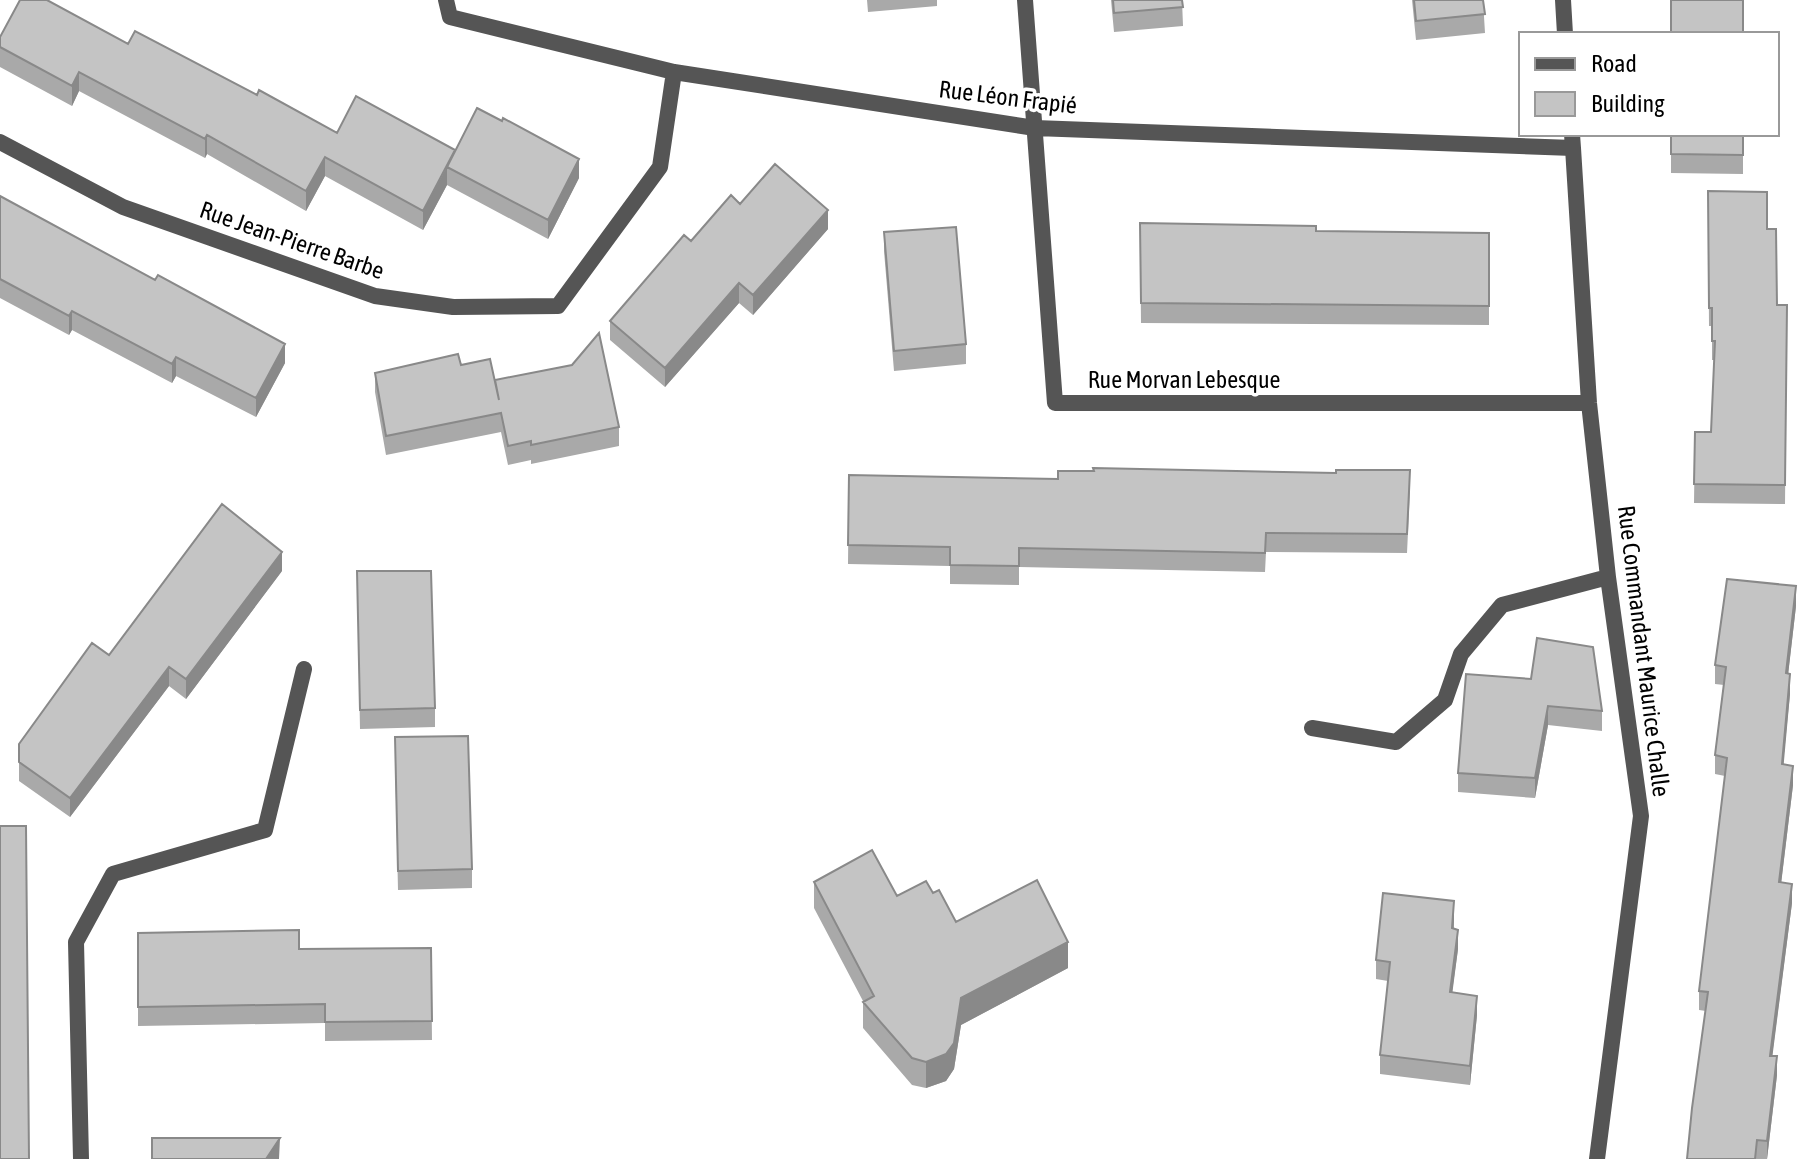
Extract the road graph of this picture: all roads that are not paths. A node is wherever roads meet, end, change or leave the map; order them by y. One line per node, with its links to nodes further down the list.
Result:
1 (446, 0): 5 (street, Rue Léon Frapié)
2 (1025, 0): 6 (street)
3 (1563, 0): 4 (street)
4 (1565, 32)
5 (674, 72): 6 (street, Rue Léon Frapié); 8 (street, Rue Jean-Pierre Barbe)
6 (1035, 128): 7 (street, Rue Léon Frapié); 9 (street, Rue Morvan Lebesque)
7 (1572, 141): 9 (street, Rue Commandant Maurice Challe)
8 (0, 142)
9 (1589, 403): 10 (street, Rue Commandant Maurice Challe)
10 (1608, 577): 12 (street); 14 (street, Rue Commandant Maurice Challe)
11 (304, 669): 13 (street)
12 (1312, 728)
13 (81, 1159)
14 (1597, 1159)

